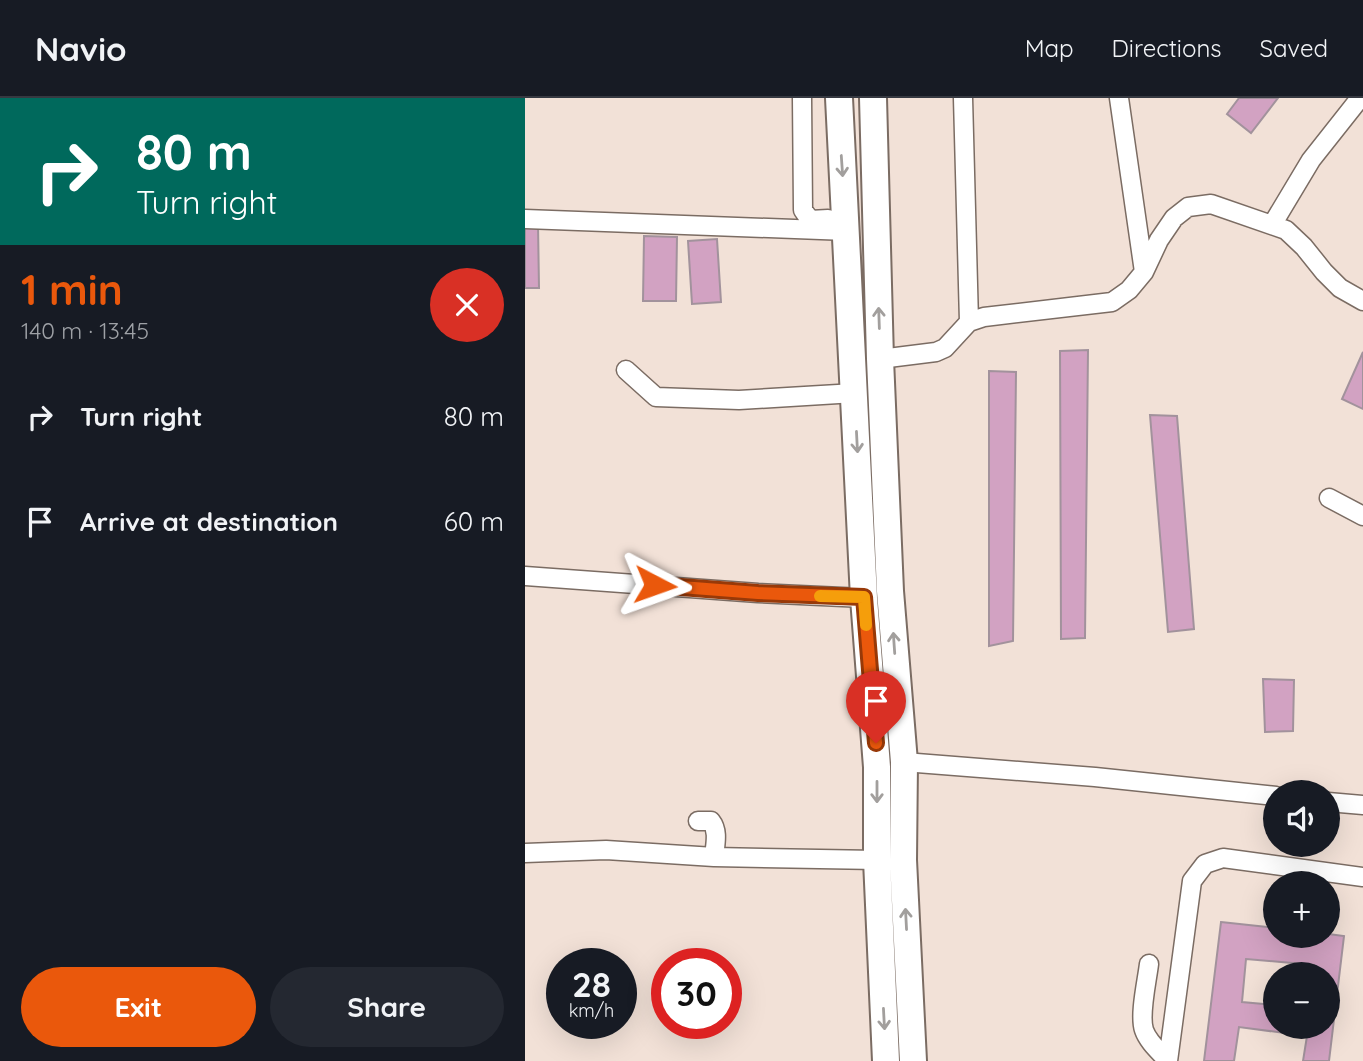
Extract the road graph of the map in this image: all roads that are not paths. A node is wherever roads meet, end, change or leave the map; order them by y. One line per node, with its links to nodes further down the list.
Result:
1 (802, 98): 8 (street)
2 (839, 98): 8 (highway, one-way to 8)
3 (873, 98): 13 (highway, one-way to 3)
4 (963, 98): 12 (street)
5 (1119, 98): 10 (street)
6 (1360, 98): 9 (street)
7 (525, 219): 8 (street)
8 (847, 224): 15 (highway)
9 (1272, 225): 10 (street); 11 (street)
10 (1144, 272): 12 (street)
11 (1363, 301)
12 (969, 322): 13 (street)
13 (880, 359): 20 (highway, one-way to 13)
14 (626, 370): 15 (street)
15 (855, 393): 19 (highway, one-way to 19)
16 (1329, 498): 17 (street)
17 (1363, 516)
18 (525, 576): 19 (street)
19 (864, 597): 27 (highway, one-way to 27)
20 (904, 762): 21 (street); 31 (highway, one-way to 20)
21 (1263, 795)
22 (1340, 803): 23 (street)
23 (1363, 805)
24 (698, 821): 26 (street)
25 (525, 853): 26 (street)
26 (714, 857): 27 (street)
27 (877, 860): 30 (highway, one-way to 30)
28 (1363, 877): 32 (street)
29 (1149, 964): 32 (street)
30 (886, 1061)
31 (913, 1061)
32 (1168, 1061)

